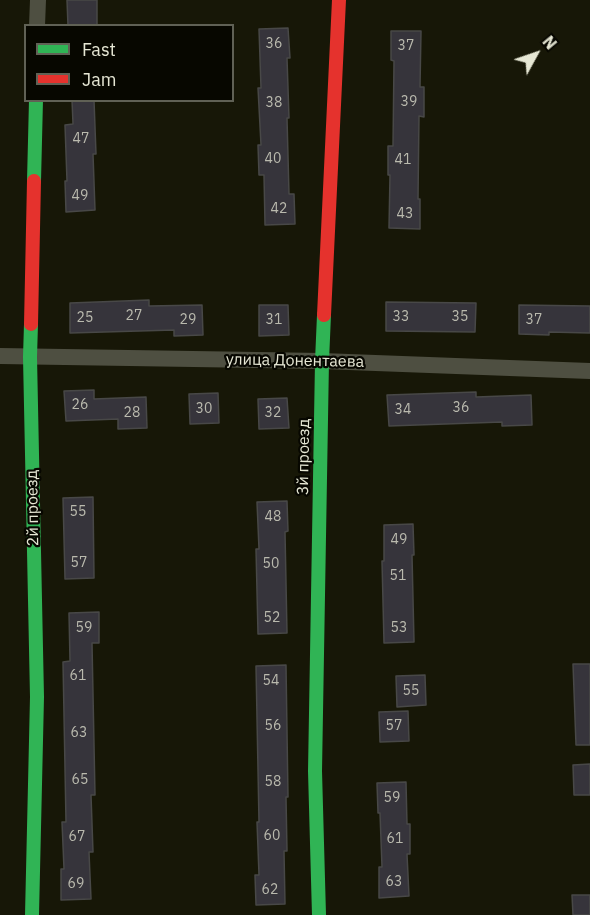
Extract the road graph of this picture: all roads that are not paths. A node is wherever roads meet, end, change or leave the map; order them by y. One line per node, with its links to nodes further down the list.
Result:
1 (38, 0): 3 (street)
2 (339, 0): 7 (street, 3й проезд)
3 (38, 24)
4 (36, 102): 6 (street, 2й проезд)
5 (0, 356): 6 (street, улица Донентаева)
6 (30, 357): 7 (street, улица Донентаева); 9 (street, 2й проезд)
7 (322, 361): 8 (street, улица Донентаева); 10 (street, 3й проезд)
8 (590, 371)
9 (32, 915)
10 (319, 915)

